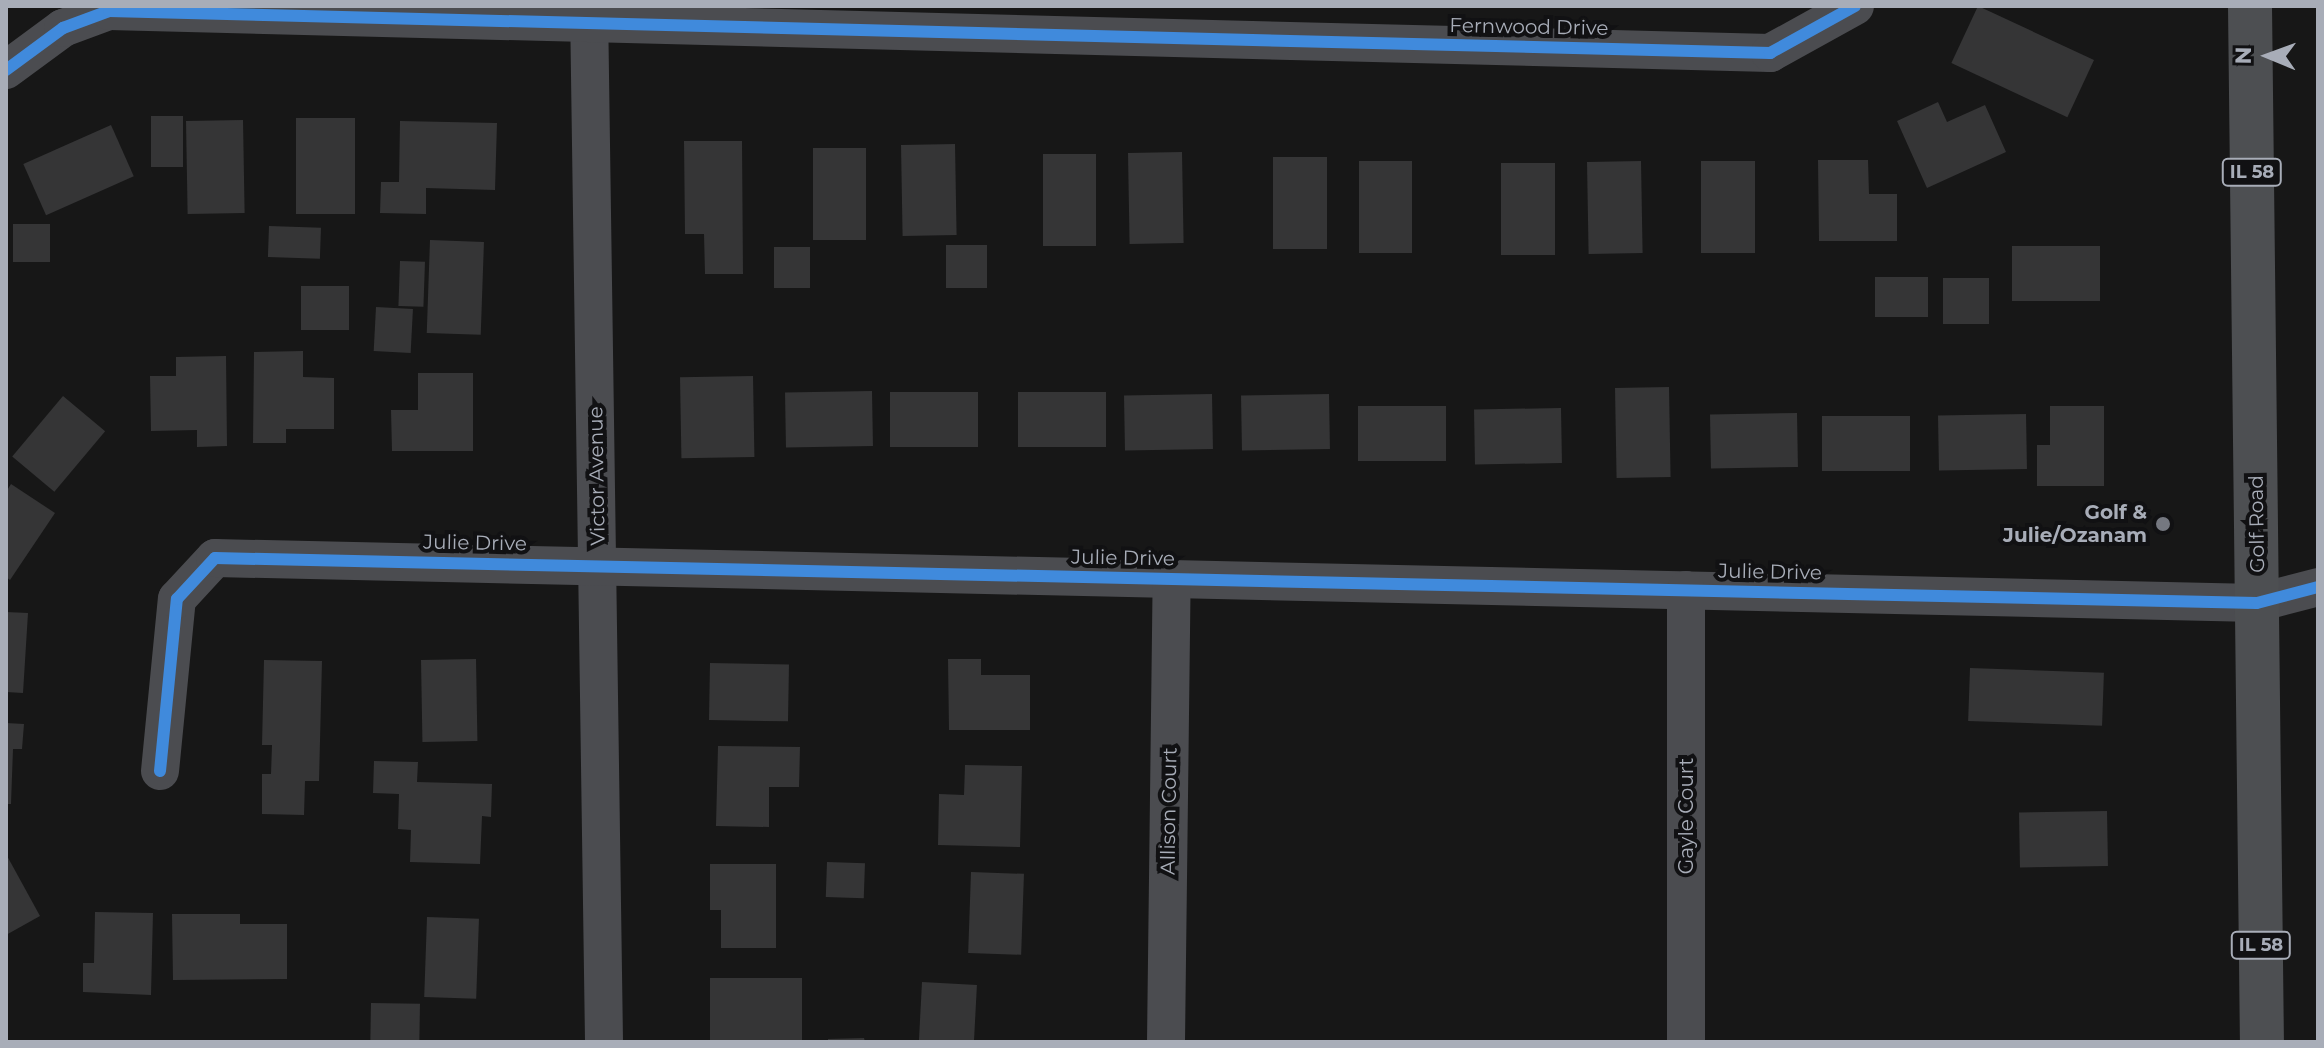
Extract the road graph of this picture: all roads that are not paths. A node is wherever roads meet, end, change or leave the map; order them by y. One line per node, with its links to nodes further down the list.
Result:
1 (1855, 6): 3 (street, Fernwood Drive)
2 (2250, 6): 9 (main road, Golf Road / IL 58)
3 (589, 14): 4 (street, Fernwood Drive); 5 (street, Victor Avenue)
4 (6, 70)
5 (599, 566): 6 (street, Julie Drive); 10 (street, Julie Drive); 11 (street, Victor Avenue)
6 (1172, 579): 8 (street, Julie Drive); 12 (street, Allison Court)
7 (2318, 587): 9 (street, Julie Drive)
8 (1686, 590): 9 (street, Julie Drive); 13 (street, Gayle Court)
9 (2257, 603): 14 (main road, Golf Road / IL 58)
10 (160, 771)
11 (604, 1042)
12 (1166, 1042)
13 (1686, 1042)
14 (2262, 1042)

